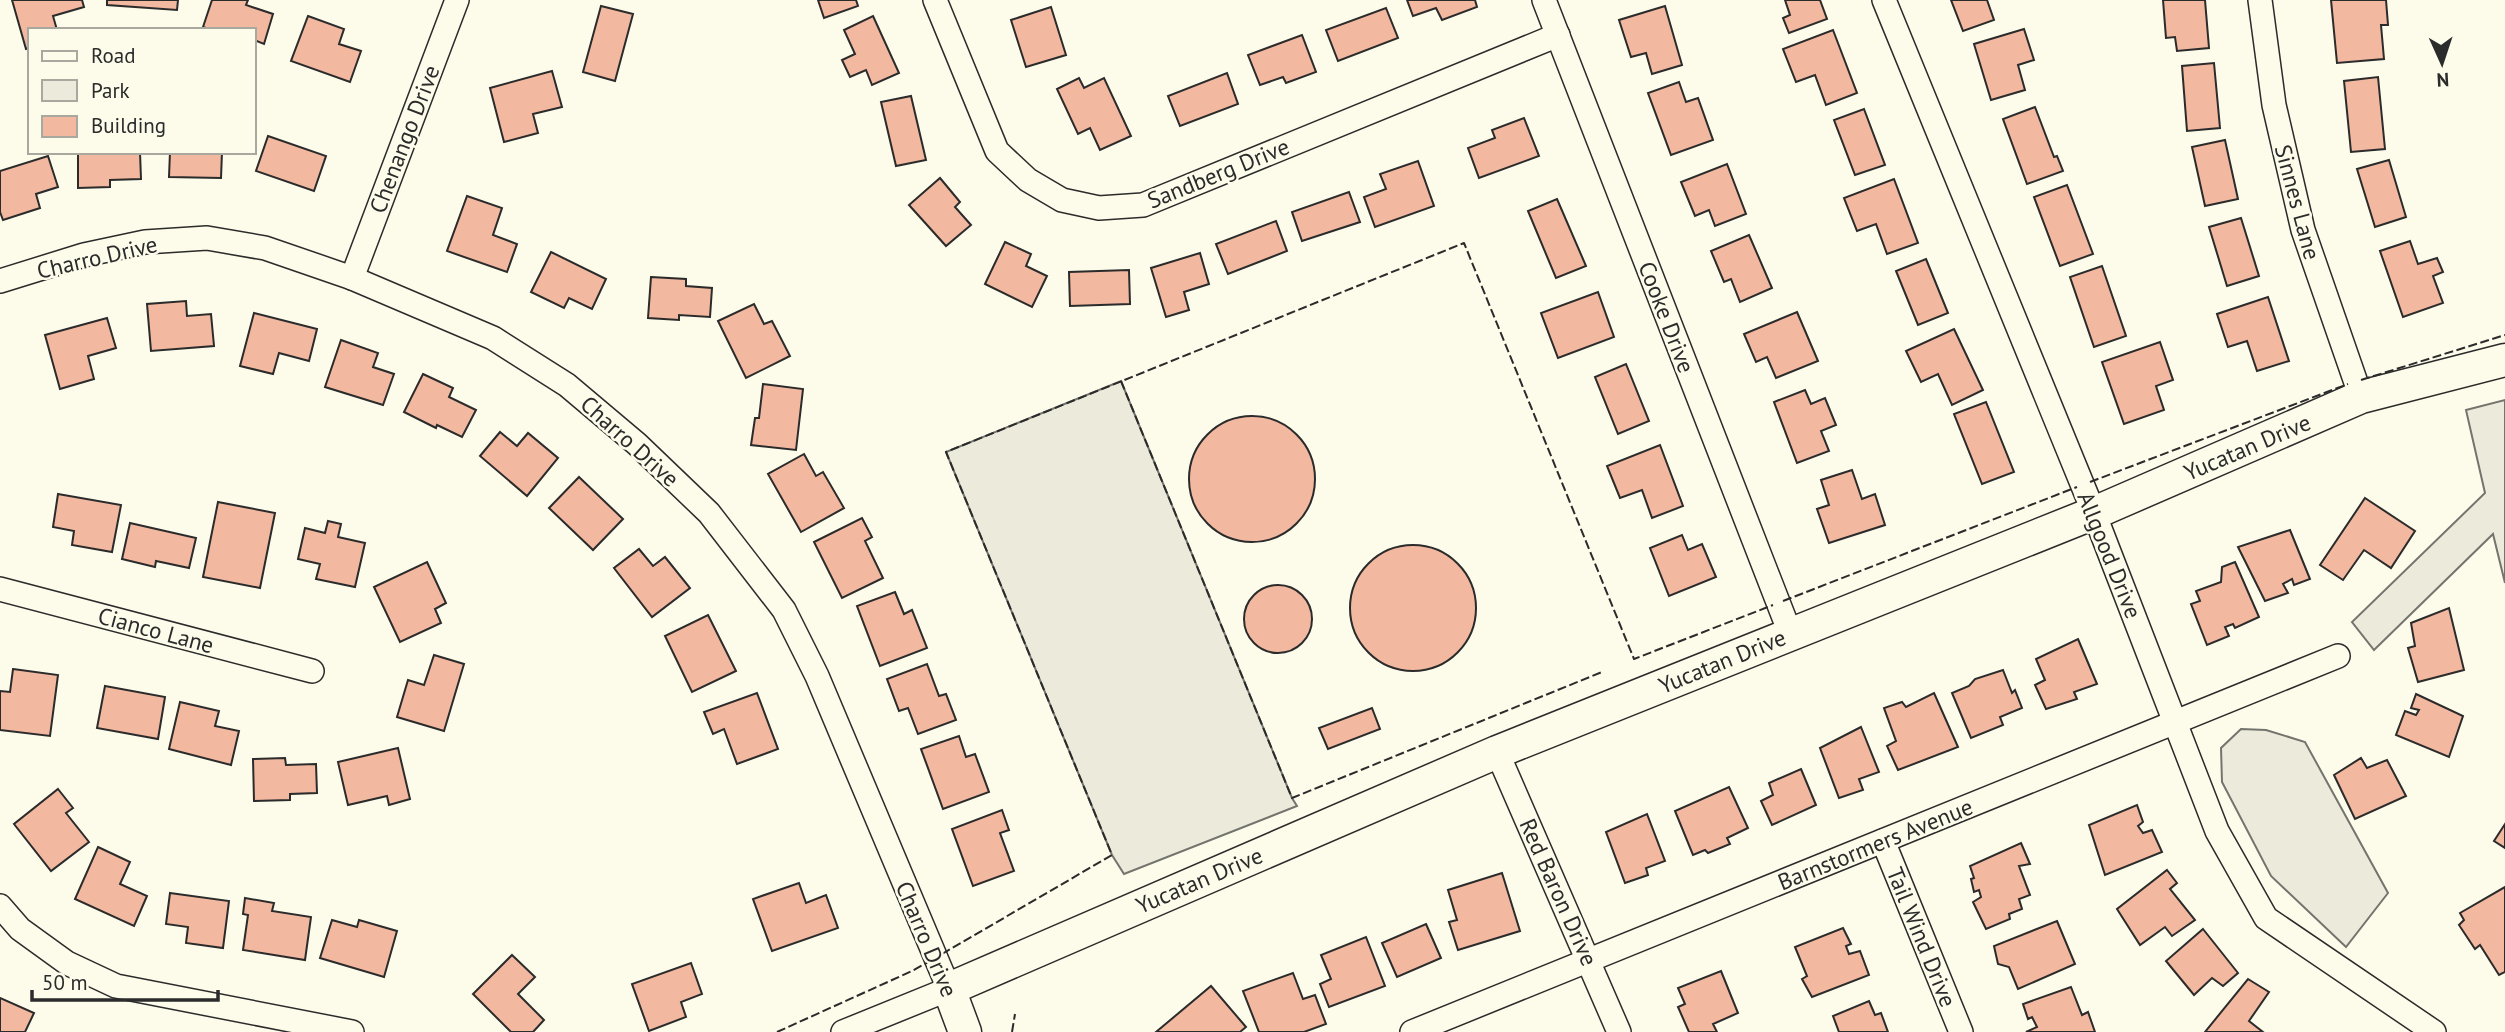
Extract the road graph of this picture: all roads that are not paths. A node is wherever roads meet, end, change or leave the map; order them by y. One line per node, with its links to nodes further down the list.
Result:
1 (935, 0): 6 (street, Sandberg Drive)
2 (1544, 0): 6 (street, Cooke Drive)
3 (1884, 0): 11 (street, Allgood Drive)
4 (2260, 0): 10 (street, Sinnes Lane)
5 (452, 1): 7 (street, Chenango Drive)
6 (1558, 35): 13 (street, Cooke Drive)
7 (352, 278): 8 (street, Charro Drive); 21 (street, Charro Drive)
8 (0, 281)
9 (2505, 360): 10 (street, Yucatan Drive)
10 (2361, 397): 11 (street, Yucatan Drive)
11 (2094, 513): 13 (street, Yucatan Drive); 16 (street, Allgood Drive)
12 (0, 589): 15 (street, Cianco Lane)
13 (1790, 633): 17 (street, Yucatan Drive)
14 (2338, 656): 16 (street, Barnstormers Avenue)
15 (312, 671)
16 (2176, 723): 18 (street, Barnstormers Avenue); 28 (street, Allgood Drive)
17 (1497, 752): 20 (street, Red Baron Drive); 21 (street, Yucatan Drive)
18 (1883, 841): 20 (street, Barnstormers Avenue); 27 (street, Tail Wind Drive)
19 (0, 906): 22 (street)
20 (1589, 960): 25 (street, Barnstormers Avenue); 26 (street, Red Baron Drive)
21 (949, 989): 23 (street); 24 (street, Charro Drive)
22 (352, 1032)
23 (843, 1032)
24 (965, 1032)
25 (1412, 1032)
26 (1619, 1032)
27 (1961, 1032)
28 (2434, 1032)

